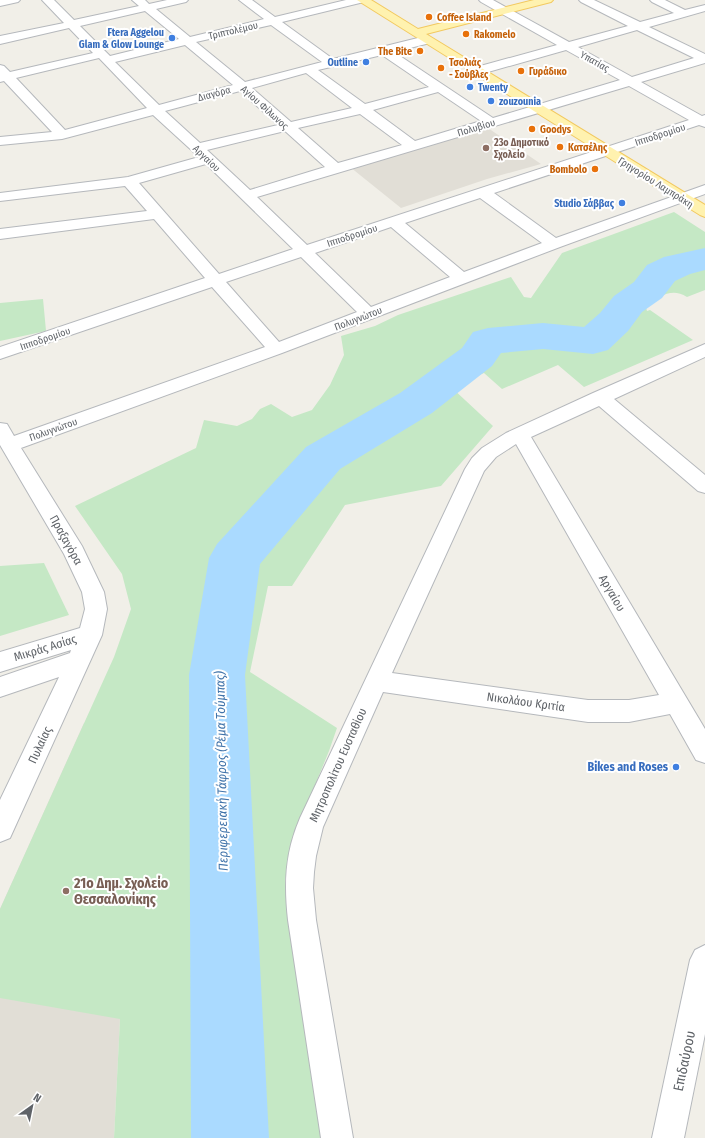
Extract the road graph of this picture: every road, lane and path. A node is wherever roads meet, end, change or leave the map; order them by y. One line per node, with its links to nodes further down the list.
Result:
1 (14, 0): 11 (street)
2 (48, 0): 17 (street, Αργαίου)
3 (182, 0): 12 (street)
4 (245, 0): 16 (street)
5 (360, 0): 16 (street, Τριπτολέμου)
6 (363, 0): 19 (main road, Γρηγορίου Λαμπράκη)
7 (485, 0): 14 (street, Υπατίας)
8 (547, 0): 14 (main road, Διαγόρα)
9 (585, 0): 18 (street)
10 (656, 0): 15 (street)
11 (0, 3)
12 (142, 4): 17 (street); 21 (street, Αγίου Φίλωνος)
13 (705, 8): 15 (street)
14 (504, 11): 19 (main road, Διαγόρα); 22 (street, Υπατίας)
15 (685, 14): 18 (street)
16 (273, 21): 21 (street, Τριπτολέμου); 26 (street)
17 (72, 23): 20 (street); 24 (street, Αργαίου)
18 (638, 27): 22 (street); 25 (street)
19 (421, 36): 23 (street, Διαγόρα); 28 (main road, Γρηγορίου Λαμπράκη)
20 (0, 40)
21 (188, 41): 24 (street, Τριπτολέμου); 31 (street, Αγίου Φίλωνος)
22 (568, 46): 28 (street); 30 (street, Υπατίας)
23 (383, 50): 26 (street, Διαγόρα); 32 (street)
24 (104, 57): 29 (street, Τριπτολέμου); 33 (street, Αργαίου)
25 (705, 59): 30 (street, Πολυβίου)
26 (331, 63): 27 (street, Διαγόρα)
27 (308, 69): 31 (street, Διαγόρα); 34 (street)
28 (477, 71): 35 (main road, Γρηγορίου Λαμπράκη)
29 (2, 75): 39 (street)
30 (630, 81): 35 (street, Πολυβίου); 36 (street, Υπατίας)
31 (242, 86): 33 (street, Διαγόρα); 38 (street, Αγίου Φίλωνος)
32 (439, 88): 34 (street); 37 (street)
33 (155, 109): 39 (street, Διαγόρα); 42 (street, Αργαίου)
34 (363, 109): 38 (street); 41 (street)
35 (538, 109): 37 (street, Πολυβίου); 43 (main road, Γρηγορίου Λαμπράκη)
36 (704, 121): 43 (street, Ιπποδρομίου)
37 (491, 122): 41 (street, Πολυβίου)
38 (288, 126): 42 (street); 45 (street, Αγίου Φίλωνος)
39 (62, 134): 40 (street, Διαγόρα)
40 (0, 141)
41 (413, 146): 45 (street, Πολυβίου)
42 (198, 148): 44 (street, Αργαίου)
43 (606, 151): 48 (street, Ιπποδρομίου); 52 (main road, Γρηγορίου Λαμπράκη)
44 (209, 159): 46 (street); 49 (street, Αργαίου)
45 (336, 169): 49 (street, Πολυβίου)
46 (129, 181): 51 (street); 54 (street)
47 (705, 189): 52 (street, Πολυγνώτου)
48 (482, 192): 55 (street, Ιπποδρομίου); 57 (street)
49 (247, 195): 58 (street, Αργαίου)
50 (705, 196): 52 (street)
51 (0, 197)
52 (682, 198): 53 (main road, Γρηγορίου Λαμπράκη); 57 (street, Πολυγνώτου)
53 (705, 212)
54 (158, 214): 56 (street); 60 (street)
55 (392, 221): 58 (street, Ιπποδρομίου); 59 (street)
56 (0, 234)
57 (554, 244): 59 (street, Πολυγνώτου)
58 (304, 250): 60 (street, Ιπποδρομίου); 61 (street, Αργαίου)
59 (462, 278): 61 (street, Πολυγνώτου)
60 (216, 280): 62 (street); 64 (street, Ιπποδρομίου)
61 (368, 314): 62 (street, Πολυγνώτου)
62 (276, 349): 67 (street, Πολυγνώτου)
63 (705, 350): 65 (street, Μητροπολίτου Ευσταθίου)
64 (0, 353)
65 (600, 397): 66 (street, Μητροπολίτου Ευσταθίου); 68 (street)
66 (520, 434): 72 (street, Μητροπολίτου Ευσταθίου); 74 (street, Αργαίου)
67 (5, 437): 69 (street, Πραξαγόρα)
68 (705, 486)
69 (90, 635): 70 (street, Πραξαγόρα); 71 (street, Μικράς Ασίας)
70 (79, 660): 73 (street, Μικράς Ασίας); 76 (street, Πυλαίας)
71 (0, 662)
72 (376, 681): 74 (street, Νικολάου Κριτία); 78 (street, Μητροπολίτου Ευσταθίου)
73 (0, 687)
74 (676, 702): 75 (street, Αργαίου)
75 (705, 752)
76 (0, 829)
77 (705, 960): 79 (street, Επιδαύρου)
78 (337, 1138)
79 (668, 1138)

